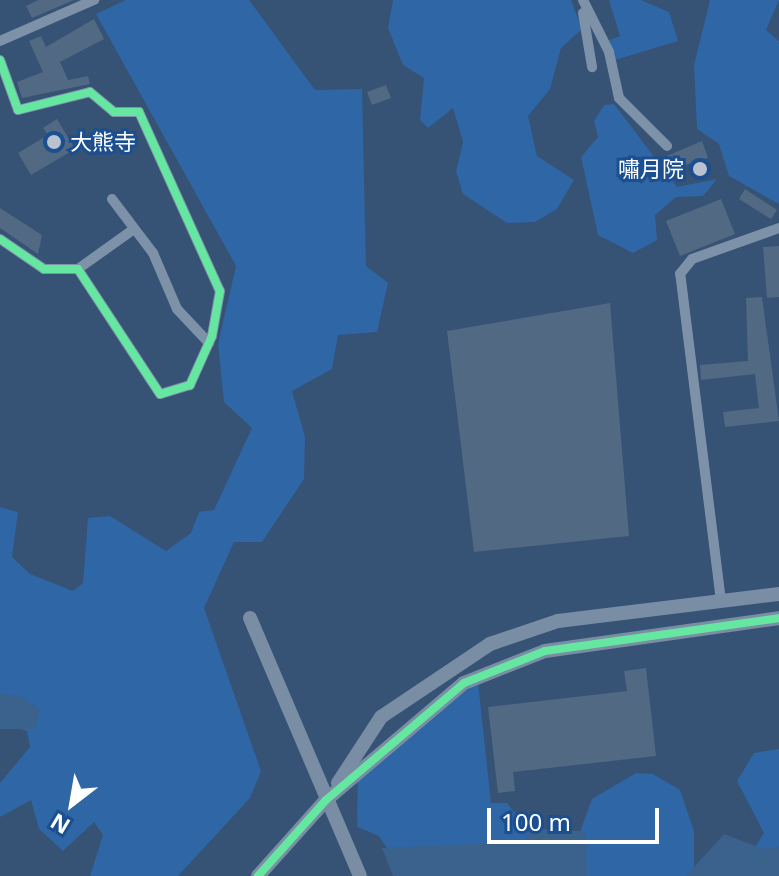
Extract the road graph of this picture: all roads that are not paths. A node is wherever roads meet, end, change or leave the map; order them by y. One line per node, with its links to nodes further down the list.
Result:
1 (94, 0): 3 (street)
2 (584, 1): 5 (street); 6 (street)
3 (0, 41)
4 (0, 60): 12 (street)
5 (592, 67)
6 (667, 146)
7 (112, 199): 9 (street)
8 (779, 228): 14 (street)
9 (134, 229): 11 (street); 12 (street)
10 (0, 239): 11 (street)
11 (78, 269): 12 (street)
12 (209, 343)
13 (779, 594): 14 (street)
14 (721, 601): 17 (street)
15 (250, 618): 17 (street)
16 (779, 618): 17 (street)
17 (326, 800): 18 (street); 19 (street)
18 (258, 876)
19 (360, 876)

